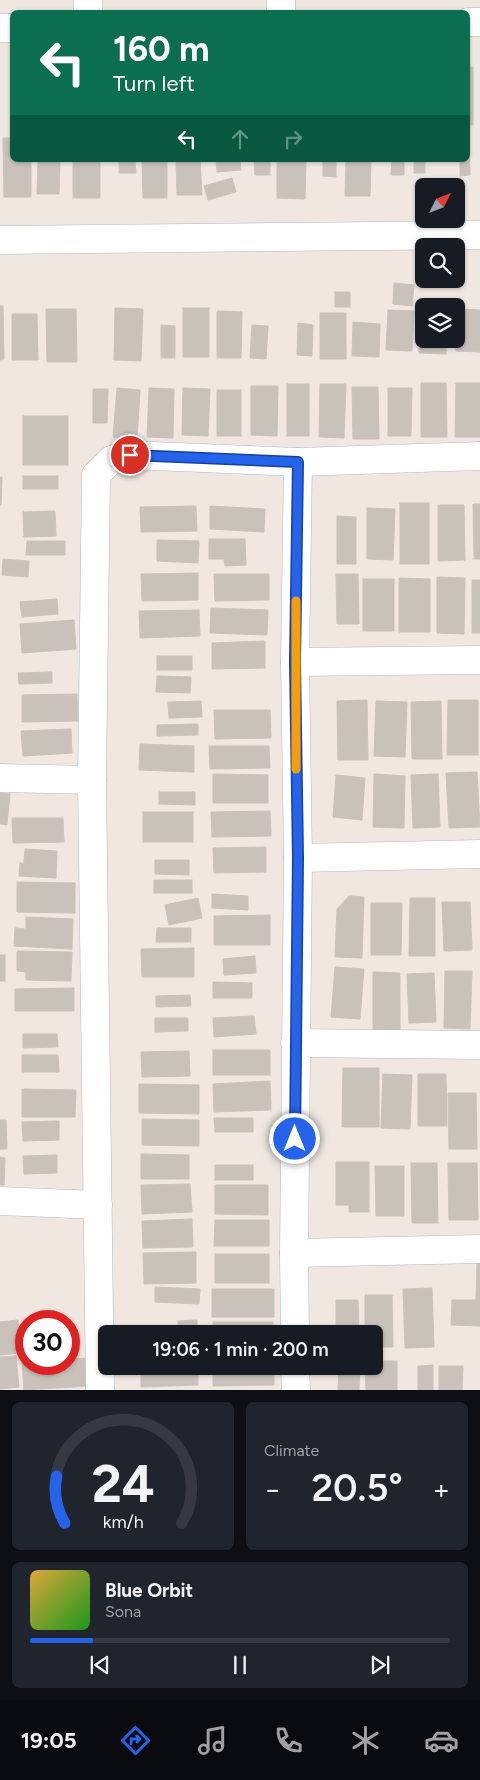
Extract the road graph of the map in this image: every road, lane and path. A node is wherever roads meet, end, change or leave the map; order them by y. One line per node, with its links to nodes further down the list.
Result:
1 (480, 235): 2 (street)
2 (0, 240)
3 (480, 456): 4 (street)
4 (298, 462): 6 (street); 8 (street)
5 (480, 660): 6 (street)
6 (295, 662): 10 (street)
7 (0, 778): 8 (street)
8 (92, 780): 14 (street)
9 (480, 854): 10 (street)
10 (298, 858): 11 (street)
11 (295, 1043): 12 (street); 16 (street)
12 (480, 1045)
13 (0, 1201): 14 (street)
14 (98, 1205): 19 (street)
15 (480, 1249): 16 (street)
16 (294, 1253): 17 (street)
17 (295, 1325)
18 (295, 1375): 20 (street)
19 (100, 1390)
20 (296, 1390)

